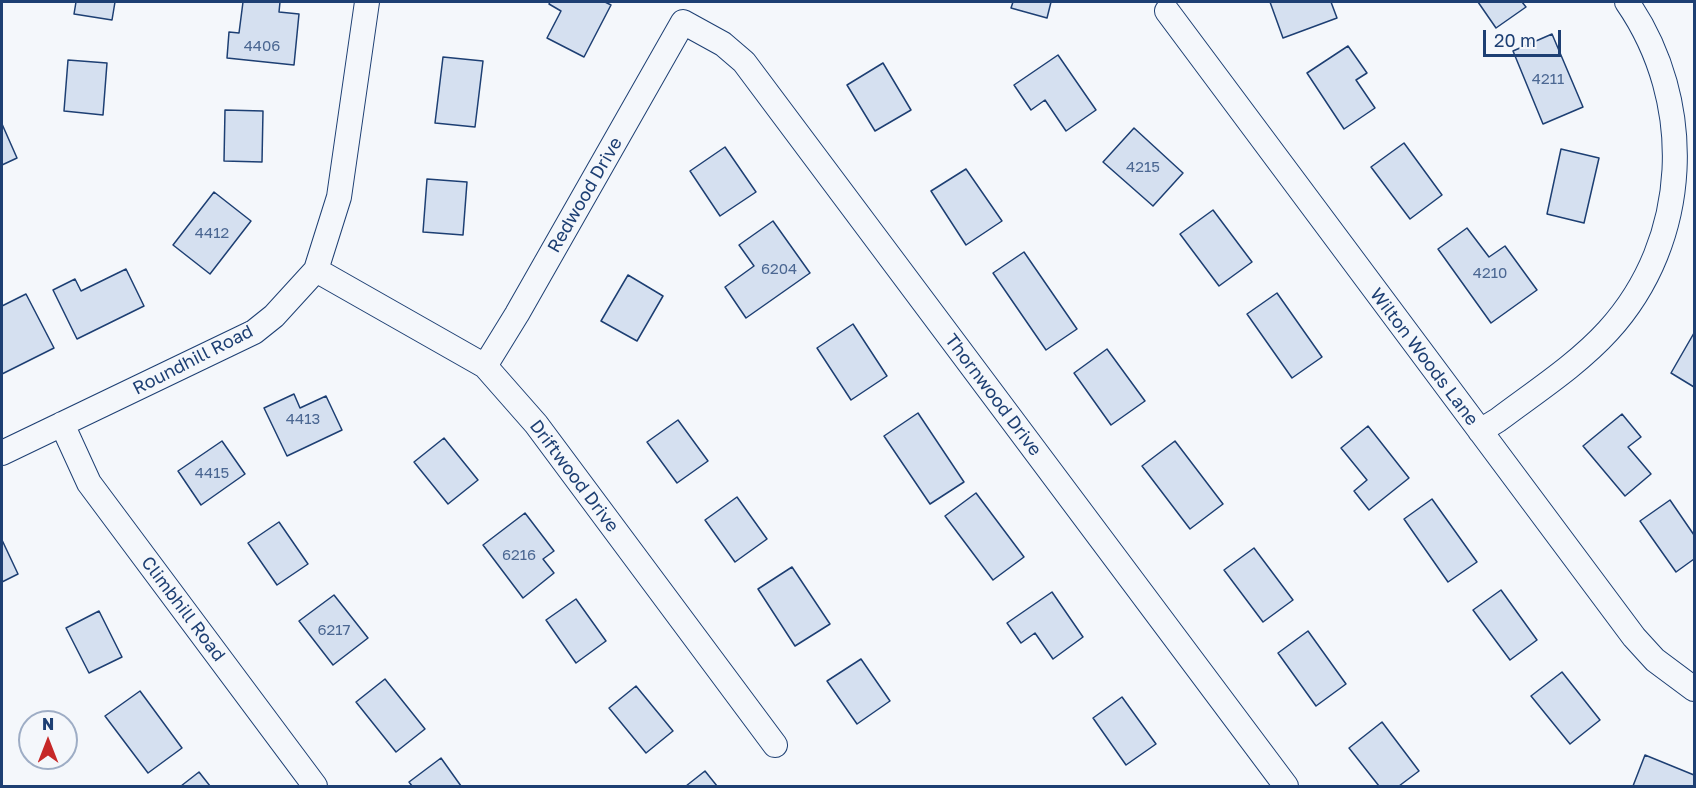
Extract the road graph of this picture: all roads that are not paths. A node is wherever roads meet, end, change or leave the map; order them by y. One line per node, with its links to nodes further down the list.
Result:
1 (368, 2): 5 (street, Roundhill Road)
2 (1627, 2): 8 (street)
3 (1167, 11): 8 (street, Wilton Woods Lane)
4 (683, 22): 6 (street, Redwood Drive); 13 (street, Thornwood Drive)
5 (316, 270): 6 (street, Driftwood Drive); 7 (street, Roundhill Road)
6 (485, 366): 11 (street, Driftwood Drive)
7 (62, 424): 9 (street, Roundhill Road); 12 (street, Climbhill Road)
8 (1480, 431): 10 (street, Wilton Woods Lane)
9 (2, 453)
10 (1695, 689)
11 (776, 746)
12 (315, 786)
13 (1286, 786)

